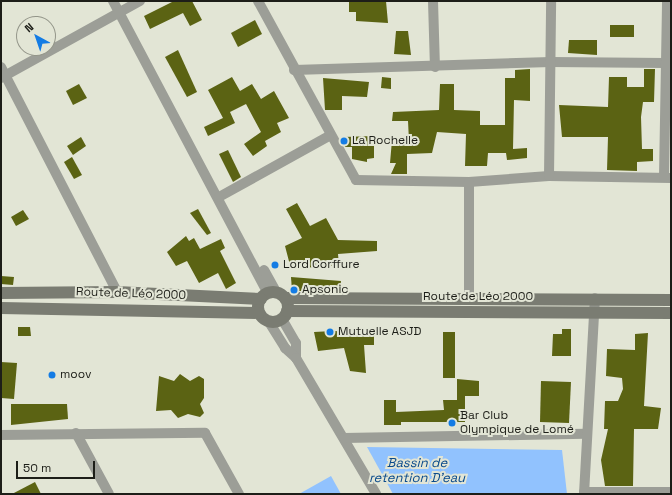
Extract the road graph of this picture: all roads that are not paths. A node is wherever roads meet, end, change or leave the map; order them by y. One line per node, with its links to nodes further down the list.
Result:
1 (113, 1): 7 (street)
2 (140, 1): 7 (street)
3 (258, 1): 11 (street)
4 (433, 1): 10 (street)
5 (551, 1): 8 (street)
6 (667, 1): 9 (street)
7 (119, 12): 12 (street); 17 (street)
8 (551, 62): 9 (street); 10 (street); 14 (street)
9 (665, 63): 15 (street)
10 (434, 67): 11 (street)
11 (294, 70): 13 (street)
12 (2, 73): 18 (street)
13 (329, 136): 16 (street); 17 (street)
14 (549, 176): 15 (street); 16 (street)
15 (668, 177)
16 (469, 182): 21 (street)
17 (218, 197): 20 (street)
18 (118, 292): 19 (street, Route de Léo 2000); 20 (street, Route de Léo 2000)
19 (1, 293)
20 (273, 296): 21 (street, Route de Léo 2000); 26 (street); 28 (street)
21 (469, 297): 22 (street, Route de Léo 2000)
22 (595, 298): 23 (street, Route de Léo 2000); 25 (street)
23 (671, 300)
24 (1, 308): 26 (street, Route de Léo 2000)
25 (595, 312): 27 (street, Route de Léo 2000); 28 (street, Route de Léo 2000); 32 (street)
26 (259, 313): 29 (street)
27 (671, 313)
28 (285, 315): 29 (street, Route de Léo 2000); 30 (street)
29 (269, 322): 30 (street)
30 (296, 358): 34 (street)
31 (76, 433): 33 (street); 37 (street); 38 (street)
32 (585, 434): 34 (street); 36 (street)
33 (1, 435)
34 (344, 438): 39 (street)
35 (671, 492): 36 (street)
36 (584, 493)
37 (109, 494)
38 (239, 494)
39 (376, 494)

